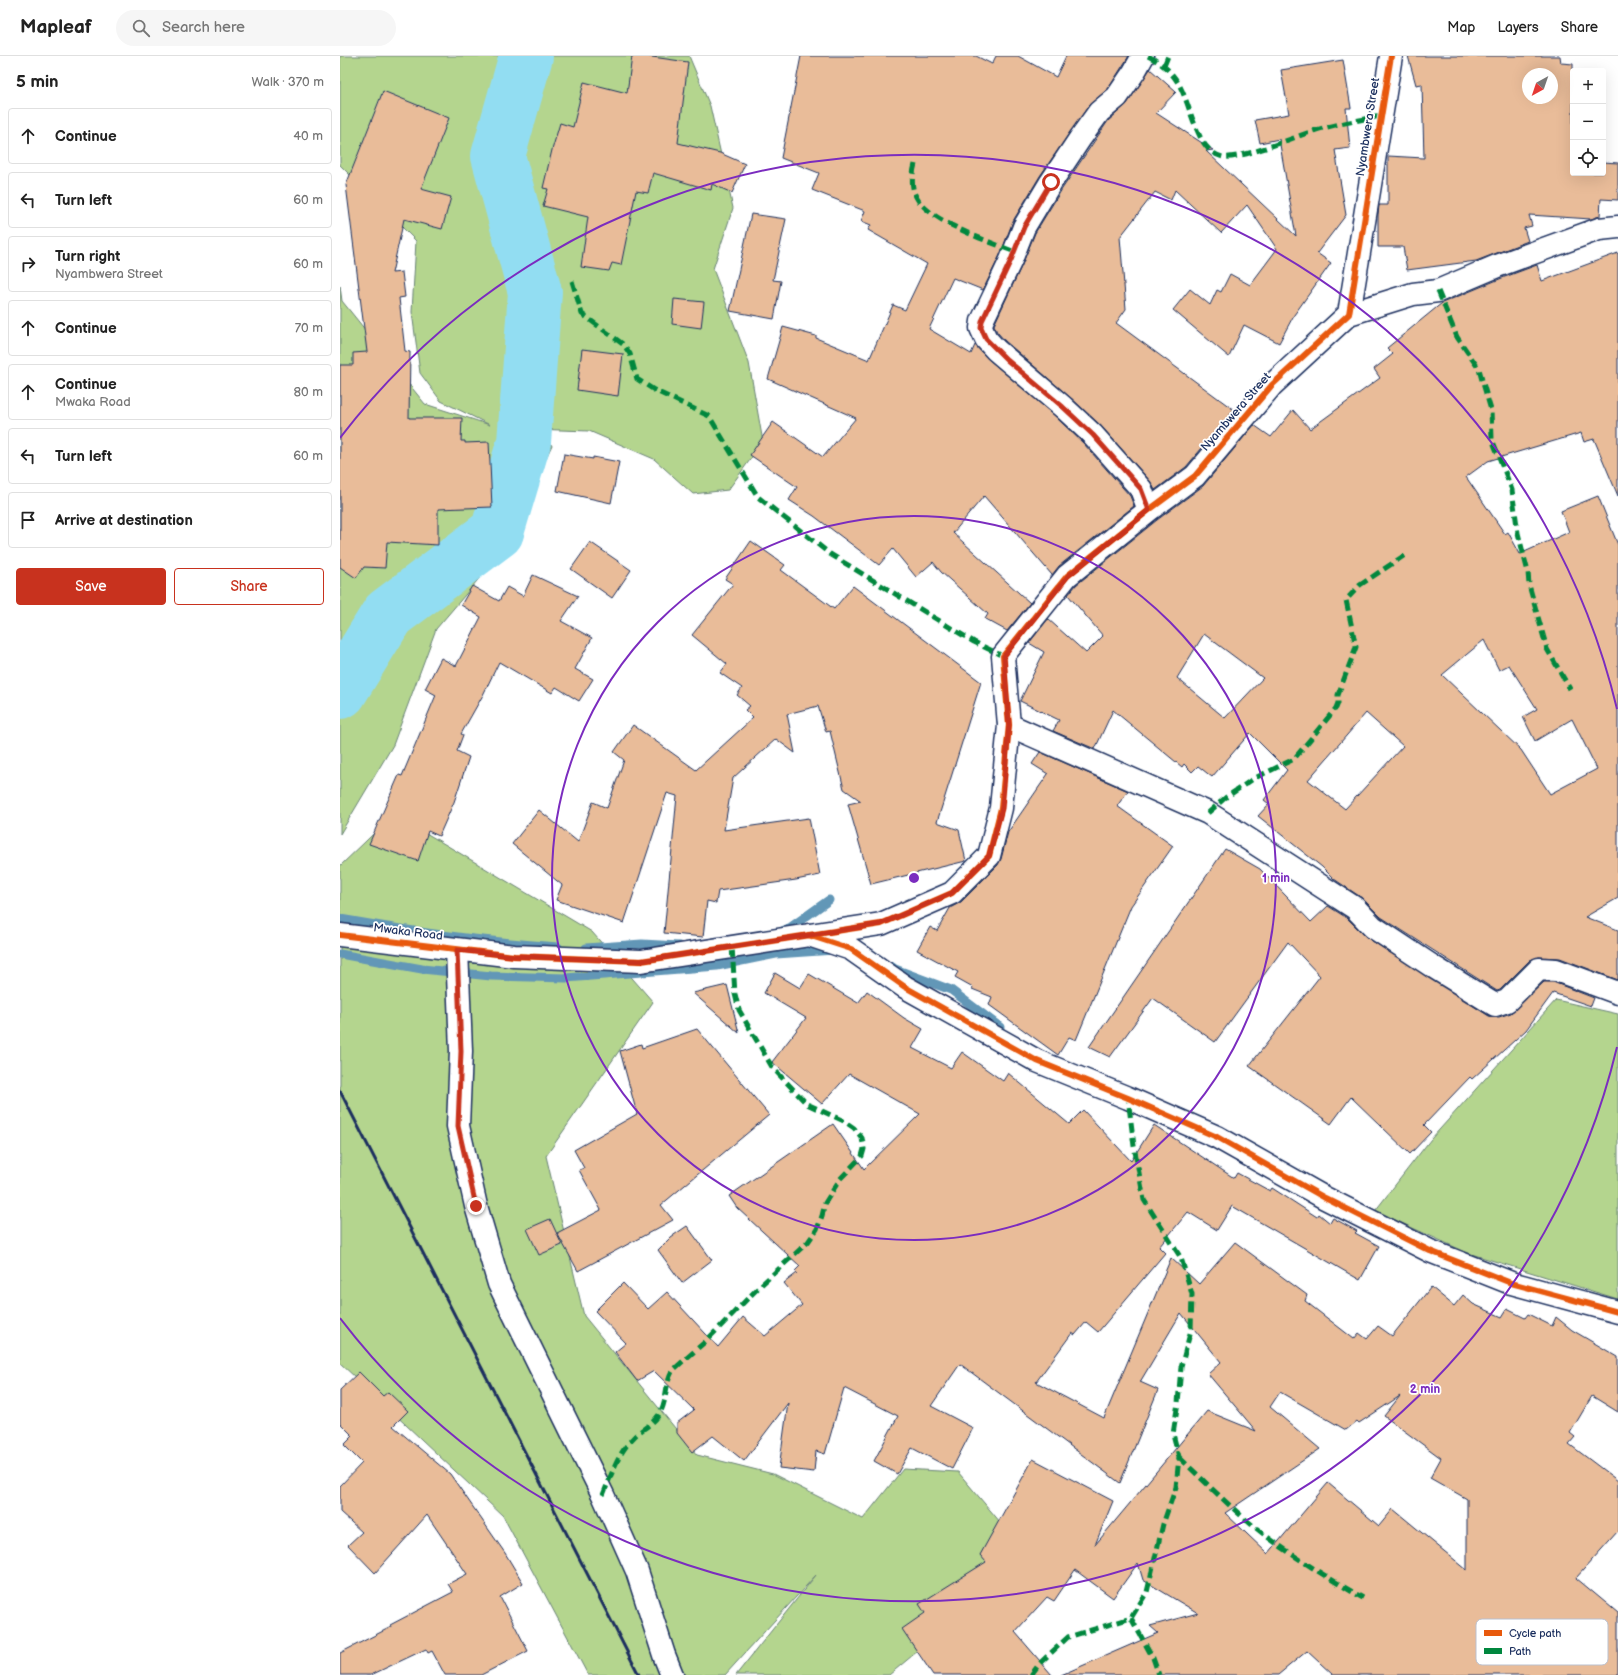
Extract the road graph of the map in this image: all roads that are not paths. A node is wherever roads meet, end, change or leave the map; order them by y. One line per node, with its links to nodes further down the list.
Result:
1 (1143, 56): 5 (street)
2 (1391, 56): 4 (street, Nyambwera Street)
3 (1618, 227): 4 (street)
4 (1349, 314): 5 (street, Nyambwera Street)
5 (1149, 510): 6 (street, Nyambwera Street)
6 (1009, 725): 7 (street, Mwaka Road); 10 (street)
7 (806, 934): 9 (street, Mwaka Road); 11 (street)
8 (340, 935): 9 (street, Mwaka Road)
9 (457, 950): 12 (street)
10 (1618, 993)
11 (1618, 1312)
12 (672, 1675)

